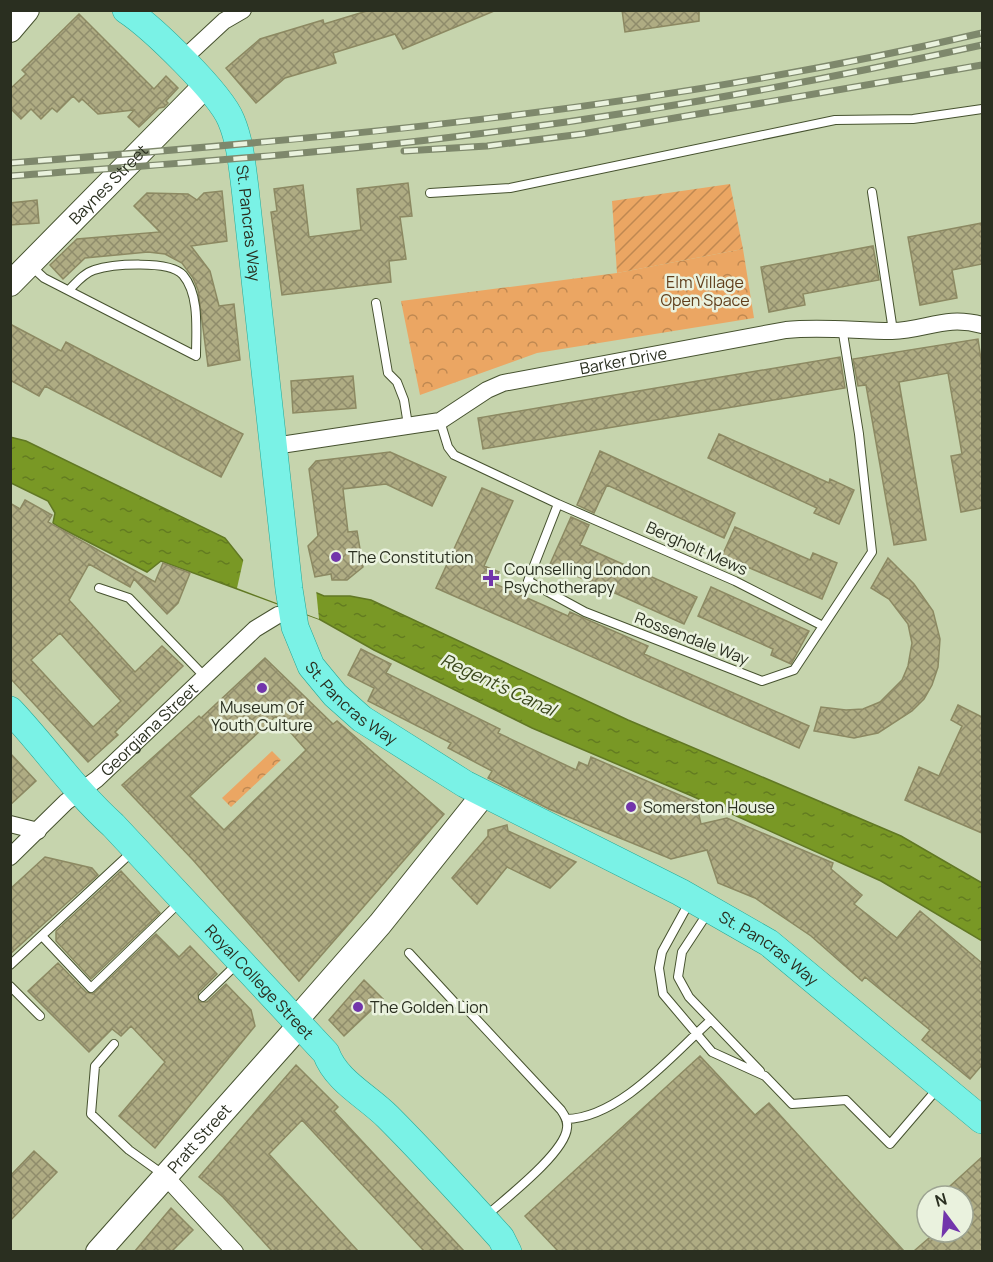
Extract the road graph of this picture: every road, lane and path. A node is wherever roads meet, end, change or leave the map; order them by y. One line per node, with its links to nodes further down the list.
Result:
1 (27, 10): 4 (street)
2 (126, 10): 5 (main road, St. Pancras Way)
3 (243, 10): 5 (street)
4 (10, 30)
5 (182, 60): 6 (main road, St. Pancras Way)
6 (205, 86): 10 (street, Baynes Street); 19 (main road, St. Pancras Way)
7 (982, 109): 9 (lane)
8 (872, 192): 16 (lane)
9 (430, 193)
10 (30, 265): 11 (street, Baynes Street); 12 (lane)
11 (10, 284)
12 (69, 290): 12 (lane)
13 (376, 303): 18 (lane)
14 (982, 325): 16 (street, Barker Drive)
15 (842, 327): 16 (street, Barker Drive); 17 (street, Barker Drive); 23 (lane, Rossendale Way)
16 (893, 330)
17 (440, 421): 18 (street, Barker Drive); 20 (lane)
18 (408, 425): 19 (street, Barker Drive)
19 (274, 446): 22 (main road, St. Pancras Way)
20 (558, 504): 23 (lane, Bergholt Mews); 23 (lane, Rossendale Way)
21 (99, 588): 24 (lane)
22 (292, 611): 24 (street, Georgiana Street); 27 (main road, St. Pancras Way)
23 (821, 625)
24 (205, 677): 26 (street, Georgiana Street)
25 (10, 710): 26 (main road, Royal College Street)
26 (80, 793): 29 (street, Georgiana Street); 30 (main road, Royal College Street)
27 (484, 794): 33 (main road, St. Pancras Way); 42 (street, Pratt Street)
28 (10, 824): 29 (street)
29 (38, 831): 31 (street, Georgiana Street)
30 (134, 850): 32 (main road, Royal College Street); 34 (lane)
31 (10, 856)
32 (182, 901): 34 (lane); 36 (main road, Royal College Street)
33 (701, 904): 41 (lane); 43 (lane); 46 (main road, St. Pancras Way)
34 (42, 936): 37 (lane)
35 (409, 953): 47 (lane)
36 (240, 961): 39 (lane); 42 (main road, Royal College Street)
37 (10, 965)
38 (10, 986): 40 (lane)
39 (203, 997)
40 (40, 1016)
41 (711, 1020): 43 (lane); 45 (lane)
42 (298, 1022): 49 (street, Pratt Street); 50 (main road, Royal College Street)
43 (696, 1033): 45 (lane); 47 (lane)
44 (114, 1044): 49 (lane)
45 (765, 1076): 46 (lane)
46 (940, 1085): 48 (main road, St. Pancras Way)
47 (566, 1119): 50 (lane)
48 (982, 1120)
49 (165, 1176): 51 (street, Pratt Street); 52 (street)
50 (484, 1218): 53 (main road, Royal College Street)
51 (98, 1251)
52 (235, 1251)
53 (508, 1251)

